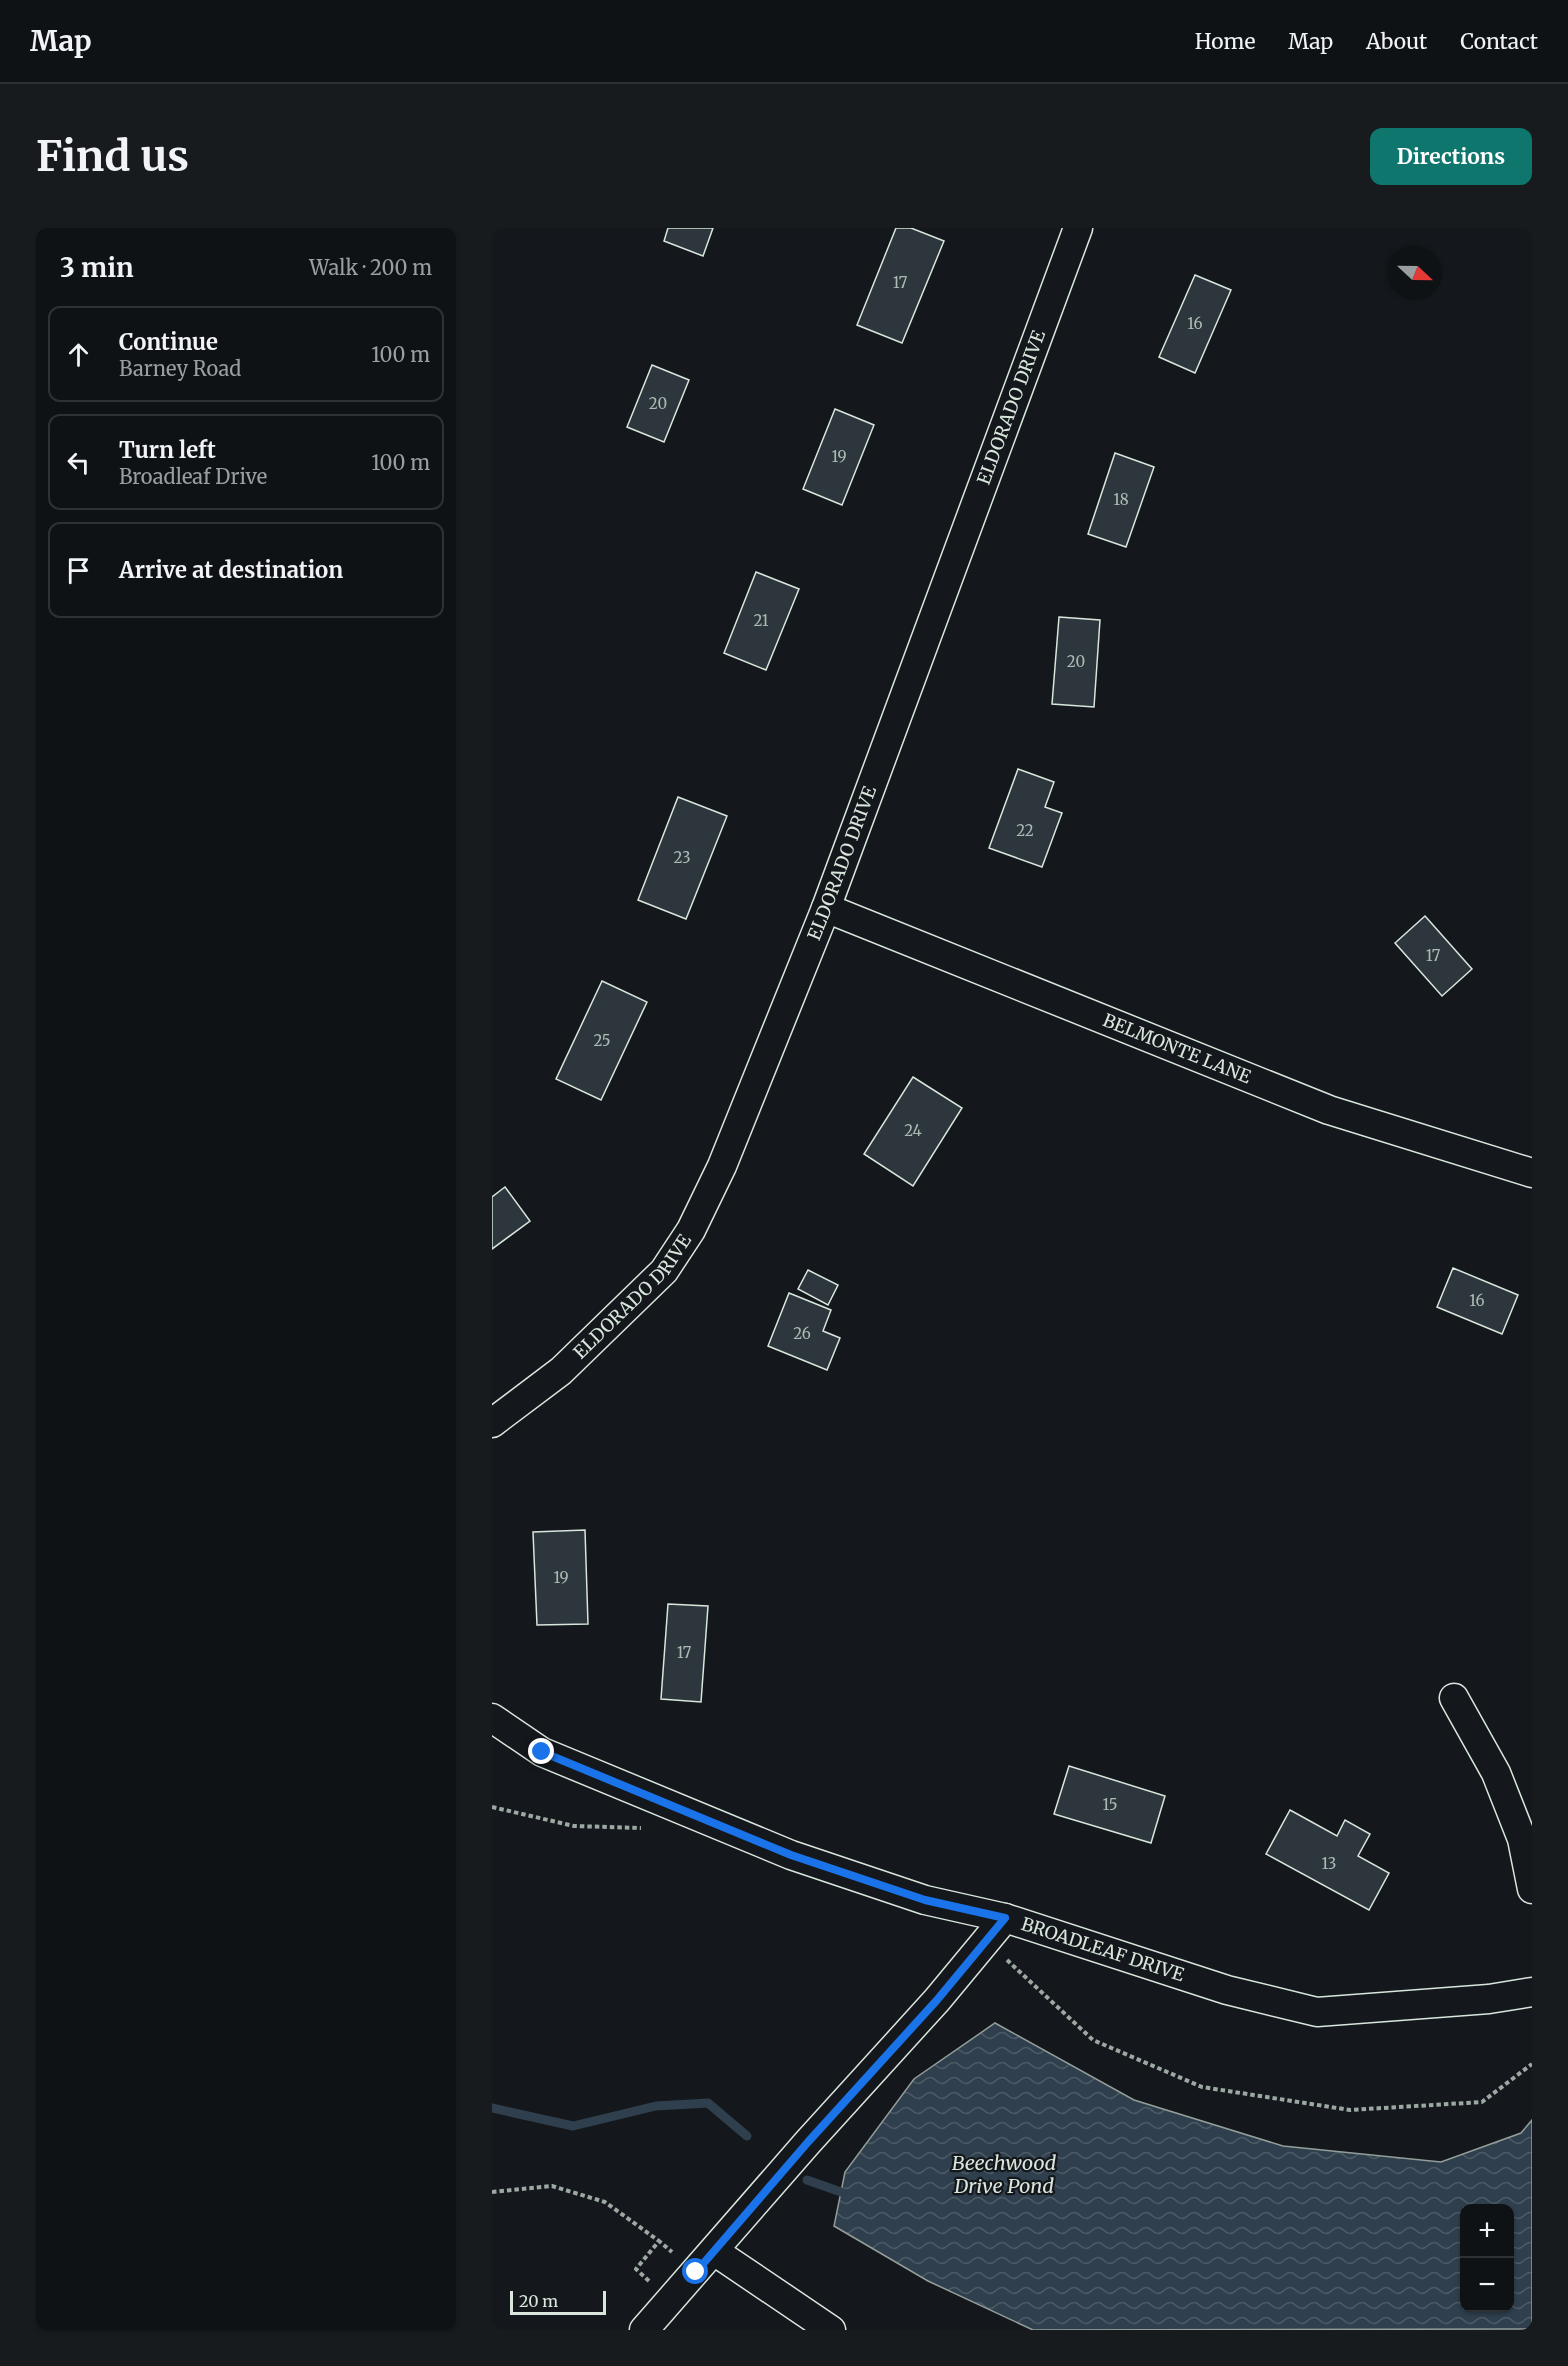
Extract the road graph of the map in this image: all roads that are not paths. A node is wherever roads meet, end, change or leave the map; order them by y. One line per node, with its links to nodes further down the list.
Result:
1 (1078, 228): 2 (street, ELDORADO DRIVE)
2 (826, 908): 3 (street, BELMONTE LANE); 4 (street, ELDORADO DRIVE)
3 (1532, 1173)
4 (492, 1423)
5 (1454, 1698): 7 (street)
6 (492, 1718): 8 (street, BROADLEAF DRIVE)
7 (1532, 1889)
8 (998, 1927): 9 (street, BROADLEAF DRIVE); 10 (street)
9 (1532, 1992)
10 (714, 2251): 11 (street); 12 (street)
11 (644, 2330)
12 (831, 2330)

